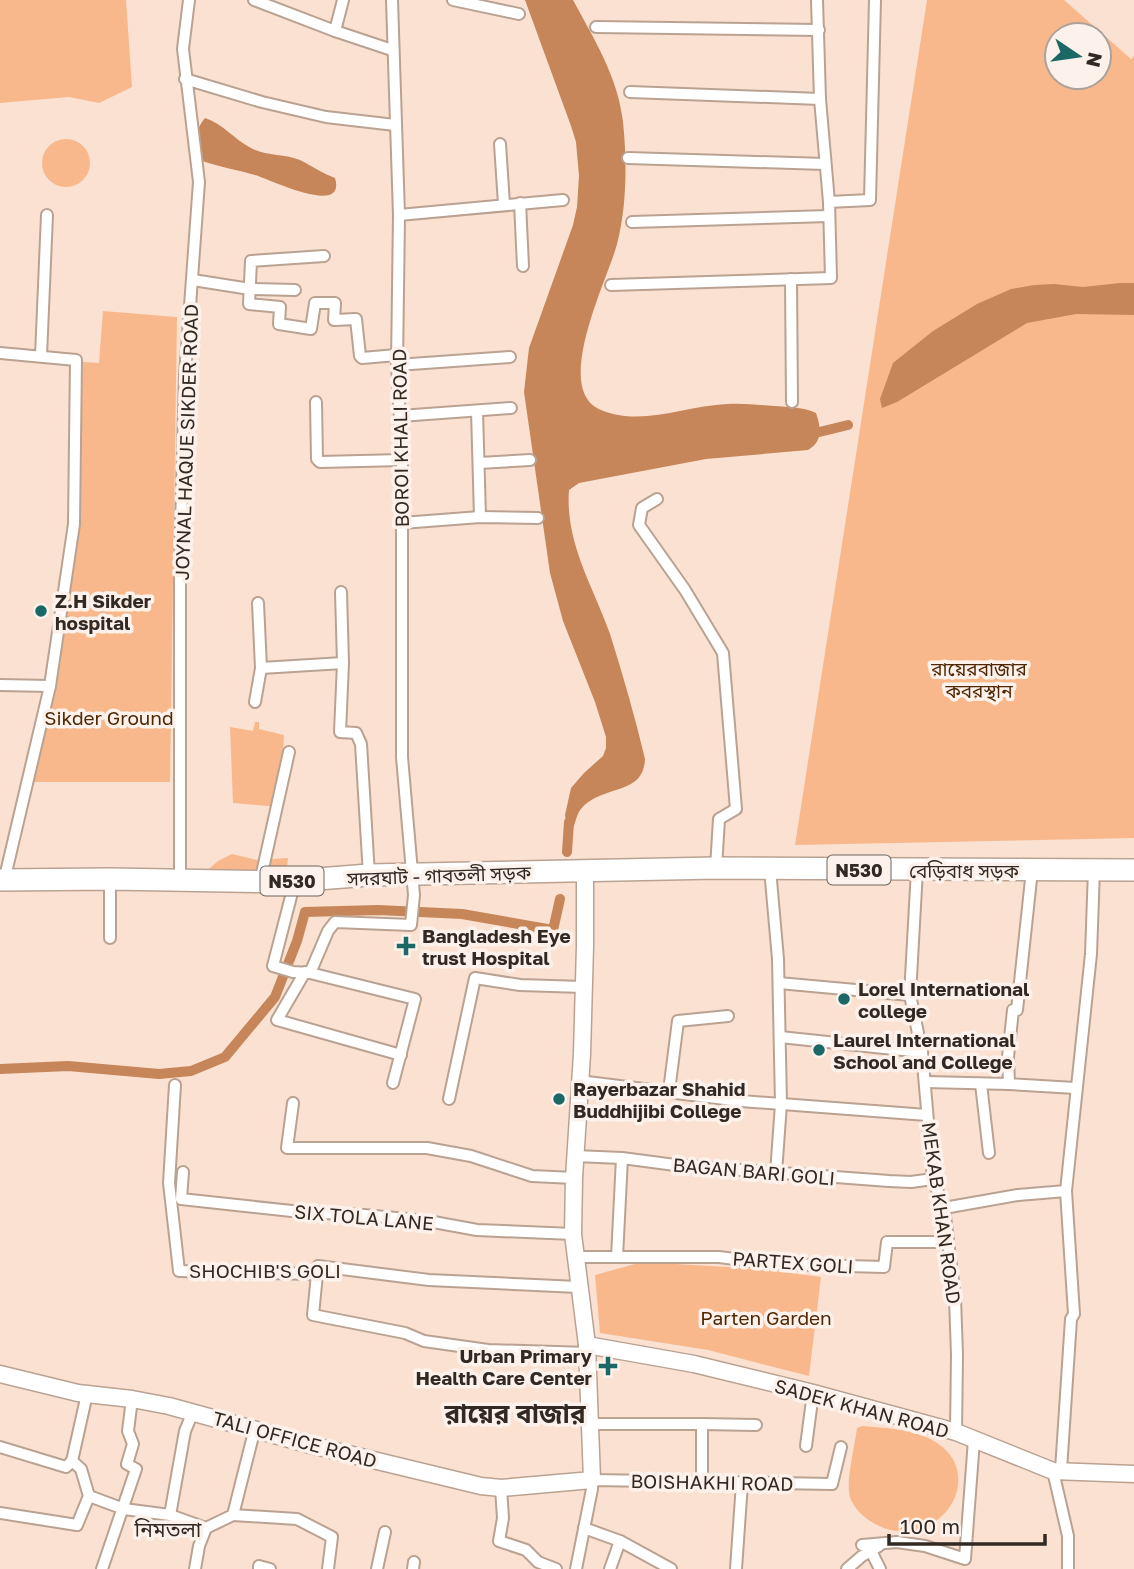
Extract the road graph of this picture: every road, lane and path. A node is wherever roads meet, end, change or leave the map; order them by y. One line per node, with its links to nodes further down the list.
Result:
1 (189, 0): 13 (street, JOYNAL HAQUE SIKDER ROAD)
2 (254, 0): 11 (street)
3 (344, 0): 11 (street)
4 (392, 0): 12 (street, BOROI KHALI ROAD)
5 (453, 0): 8 (street)
6 (817, 0): 10 (street)
7 (875, 0): 21 (street)
8 (519, 14)
9 (596, 27): 10 (street)
10 (819, 30): 15 (street)
11 (335, 31): 12 (street)
12 (393, 50): 16 (street, BOROI KHALI ROAD)
13 (185, 79): 16 (street); 31 (street, JOYNAL HAQUE SIKDER ROAD)
14 (630, 92): 15 (street)
15 (820, 99): 19 (street)
16 (395, 125): 25 (street, BOROI KHALI ROAD)
17 (500, 144): 23 (street)
18 (628, 158): 19 (street)
19 (825, 164): 21 (street)
20 (563, 200): 22 (street)
21 (829, 202): 26 (street)
22 (520, 203): 23 (street); 29 (street)
23 (504, 204): 25 (street)
24 (47, 215): 36 (street)
25 (399, 215): 38 (street, BOROI KHALI ROAD)
26 (829, 216): 27 (street); 30 (street)
27 (632, 222)
28 (324, 256): 33 (street)
29 (523, 266)
30 (791, 279): 32 (street); 40 (street)
31 (193, 280): 33 (street); 71 (street, JOYNAL HAQUE SIKDER ROAD)
32 (611, 285)
33 (250, 289): 34 (street); 38 (street)
34 (295, 290)
35 (0, 353): 36 (street)
36 (41, 356): 56 (street)
37 (510, 357): 38 (street)
38 (397, 360): 43 (street, BOROI KHALI ROAD)
39 (316, 402): 44 (street)
40 (792, 402)
41 (510, 408): 42 (street)
42 (477, 411): 43 (street); 46 (street)
43 (400, 416): 44 (street, BOROI KHALI ROAD)
44 (402, 460): 50 (street, BOROI KHALI ROAD)
45 (530, 460): 46 (street)
46 (480, 463): 48 (street)
47 (657, 499): 59 (street)
48 (480, 517): 49 (street); 50 (street)
49 (538, 518)
50 (402, 523): 72 (street, BOROI KHALI ROAD)
51 (341, 592): 53 (street)
52 (258, 603): 54 (street)
53 (343, 663): 54 (street); 66 (street)
54 (261, 668): 57 (street)
55 (0, 685): 56 (street)
56 (50, 686): 68 (street)
57 (255, 702)
58 (289, 752): 70 (street)
59 (716, 868): 60 (highway, বেড়িবাধ সড়ক / N530); 65 (highway, বেড়িবাধ সড়ক / N530)
60 (770, 869): 61 (highway, বেড়িবাধ সড়ক / N530); 75 (street)
61 (916, 870): 62 (highway, বেড়িবাধ সড়ক / N530); 77 (street, MEKAB KHAN ROAD)
62 (1032, 870): 63 (highway, বেড়িবাধ সড়ক / N530); 86 (street)
63 (1094, 870): 64 (highway, বেড়িবাধ সড়ক / N530); 88 (street)
64 (1134, 870)
65 (585, 871): 72 (highway, সদরঘাট - গাবতলী সড়ক / N530); 76 (street)
66 (369, 875): 69 (highway, সদরঘাট - গাবতলী সড়ক / N530); 72 (highway, সদরঘাট - গাবতলী সড়ক / N530)
67 (110, 879): 68 (highway, সদরঘাট - গাবতলী সড়ক / N530); 71 (highway, সদরঘাট - গাবতলী সড়ক / N530); 73 (street)
68 (2, 880)
69 (295, 881): 70 (highway, সদরঘাট - গাবতলী সড়ক / N530); 74 (street)
70 (260, 883): 71 (highway, সদরঘাট - গাবতলী সড়ক / N530)
71 (180, 884)
72 (413, 885): 74 (street, BOROI KHALI ROAD)
73 (110, 938)
74 (303, 972): 81 (street); 81 (street)
75 (779, 984): 77 (street); 79 (street)
76 (583, 986): 82 (street); 90 (street)
77 (910, 995): 80 (street, MEKAB KHAN ROAD)
78 (727, 1016): 89 (street)
79 (780, 1037): 80 (street); 92 (street)
80 (922, 1052): 83 (street, MEKAB KHAN ROAD)
81 (401, 1055): 84 (street)
82 (579, 1081): 89 (street); 95 (street)
83 (926, 1082): 85 (street); 93 (street, MEKAB KHAN ROAD)
84 (394, 1083)
85 (981, 1084): 86 (street); 94 (street)
86 (1009, 1084): 88 (street)
87 (175, 1085): 107 (street, SHOCHIB'S GOLI)
88 (1075, 1087): 101 (street)
89 (669, 1091): 92 (street)
90 (449, 1099)
91 (293, 1103): 99 (street)
92 (781, 1104): 93 (street); 98 (street)
93 (927, 1115): 100 (street, MEKAB KHAN ROAD)
94 (989, 1153)
95 (575, 1156): 96 (street, BAGAN BARI GOLI); 99 (street)
96 (622, 1158): 98 (street, BAGAN BARI GOLI); 105 (street)
97 (183, 1172): 103 (street, SIX TOLA LANE)
98 (776, 1173): 100 (street, BAGAN BARI GOLI)
99 (573, 1178): 103 (street)
100 (933, 1179): 102 (street, MEKAB KHAN ROAD)
101 (1066, 1191): 102 (street); 125 (street)
102 (944, 1208): 104 (street, MEKAB KHAN ROAD)
103 (573, 1234): 106 (street)
104 (948, 1241): 105 (street, PARTEX GOLI); 119 (street, MEKAB KHAN ROAD)
105 (617, 1256): 106 (street, PARTEX GOLI)
106 (576, 1257): 108 (street)
107 (317, 1273): 108 (street, SHOCHIB'S GOLI); 109 (street)
108 (578, 1287): 109 (street)
109 (587, 1349): 111 (street, SADEK KHAN ROAD); 115 (street)
110 (0, 1374): 112 (street, TALI OFFICE ROAD)
111 (813, 1393): 119 (street, SADEK KHAN ROAD); 122 (street)
112 (87, 1394): 113 (street, TALI OFFICE ROAD); 124 (street)
113 (132, 1399): 114 (street, TALI OFFICE ROAD); 132 (street)
114 (193, 1412): 118 (street, TALI OFFICE ROAD); 134 (street)
115 (589, 1424): 116 (street); 127 (street)
116 (702, 1424): 117 (street); 128 (street)
117 (756, 1424)
118 (255, 1428): 130 (street, TALI OFFICE ROAD); 135 (street)
119 (956, 1432): 120 (street, SADEK KHAN ROAD)
120 (974, 1440): 125 (street, SADEK KHAN ROAD); 141 (street)
121 (0, 1447): 124 (street)
122 (806, 1447)
123 (841, 1447): 129 (street, BOISHAKHI ROAD)
124 (72, 1461): 131 (street)
125 (1057, 1470): 126 (street, SADEK KHAN ROAD); 155 (street)
126 (1134, 1474)
127 (592, 1480): 128 (street, BOISHAKHI ROAD); 130 (street, TALI OFFICE ROAD); 137 (street)
128 (702, 1483): 129 (street, BOISHAKHI ROAD)
129 (743, 1483): 152 (street)
130 (501, 1488): 148 (street)
131 (89, 1496): 132 (street); 133 (street)
132 (124, 1509): 134 (street); 142 (street)
133 (0, 1514)
134 (170, 1514): 136 (street)
135 (233, 1515): 136 (street); 146 (street)
136 (206, 1528): 143 (street)
137 (584, 1528): 139 (street); 149 (street)
138 (385, 1532): 147 (street)
139 (620, 1541): 150 (street); 151 (street)
140 (871, 1547): 141 (street); 153 (street); 154 (street)
141 (968, 1564)
142 (102, 1569)
143 (195, 1569)
144 (259, 1569): 145 (street)
145 (270, 1569)
146 (328, 1569)
147 (377, 1569)
148 (556, 1569)
149 (576, 1569)
150 (610, 1569)
151 (671, 1569)
152 (736, 1569)
153 (847, 1569)
154 (880, 1569)
155 (1068, 1569)

